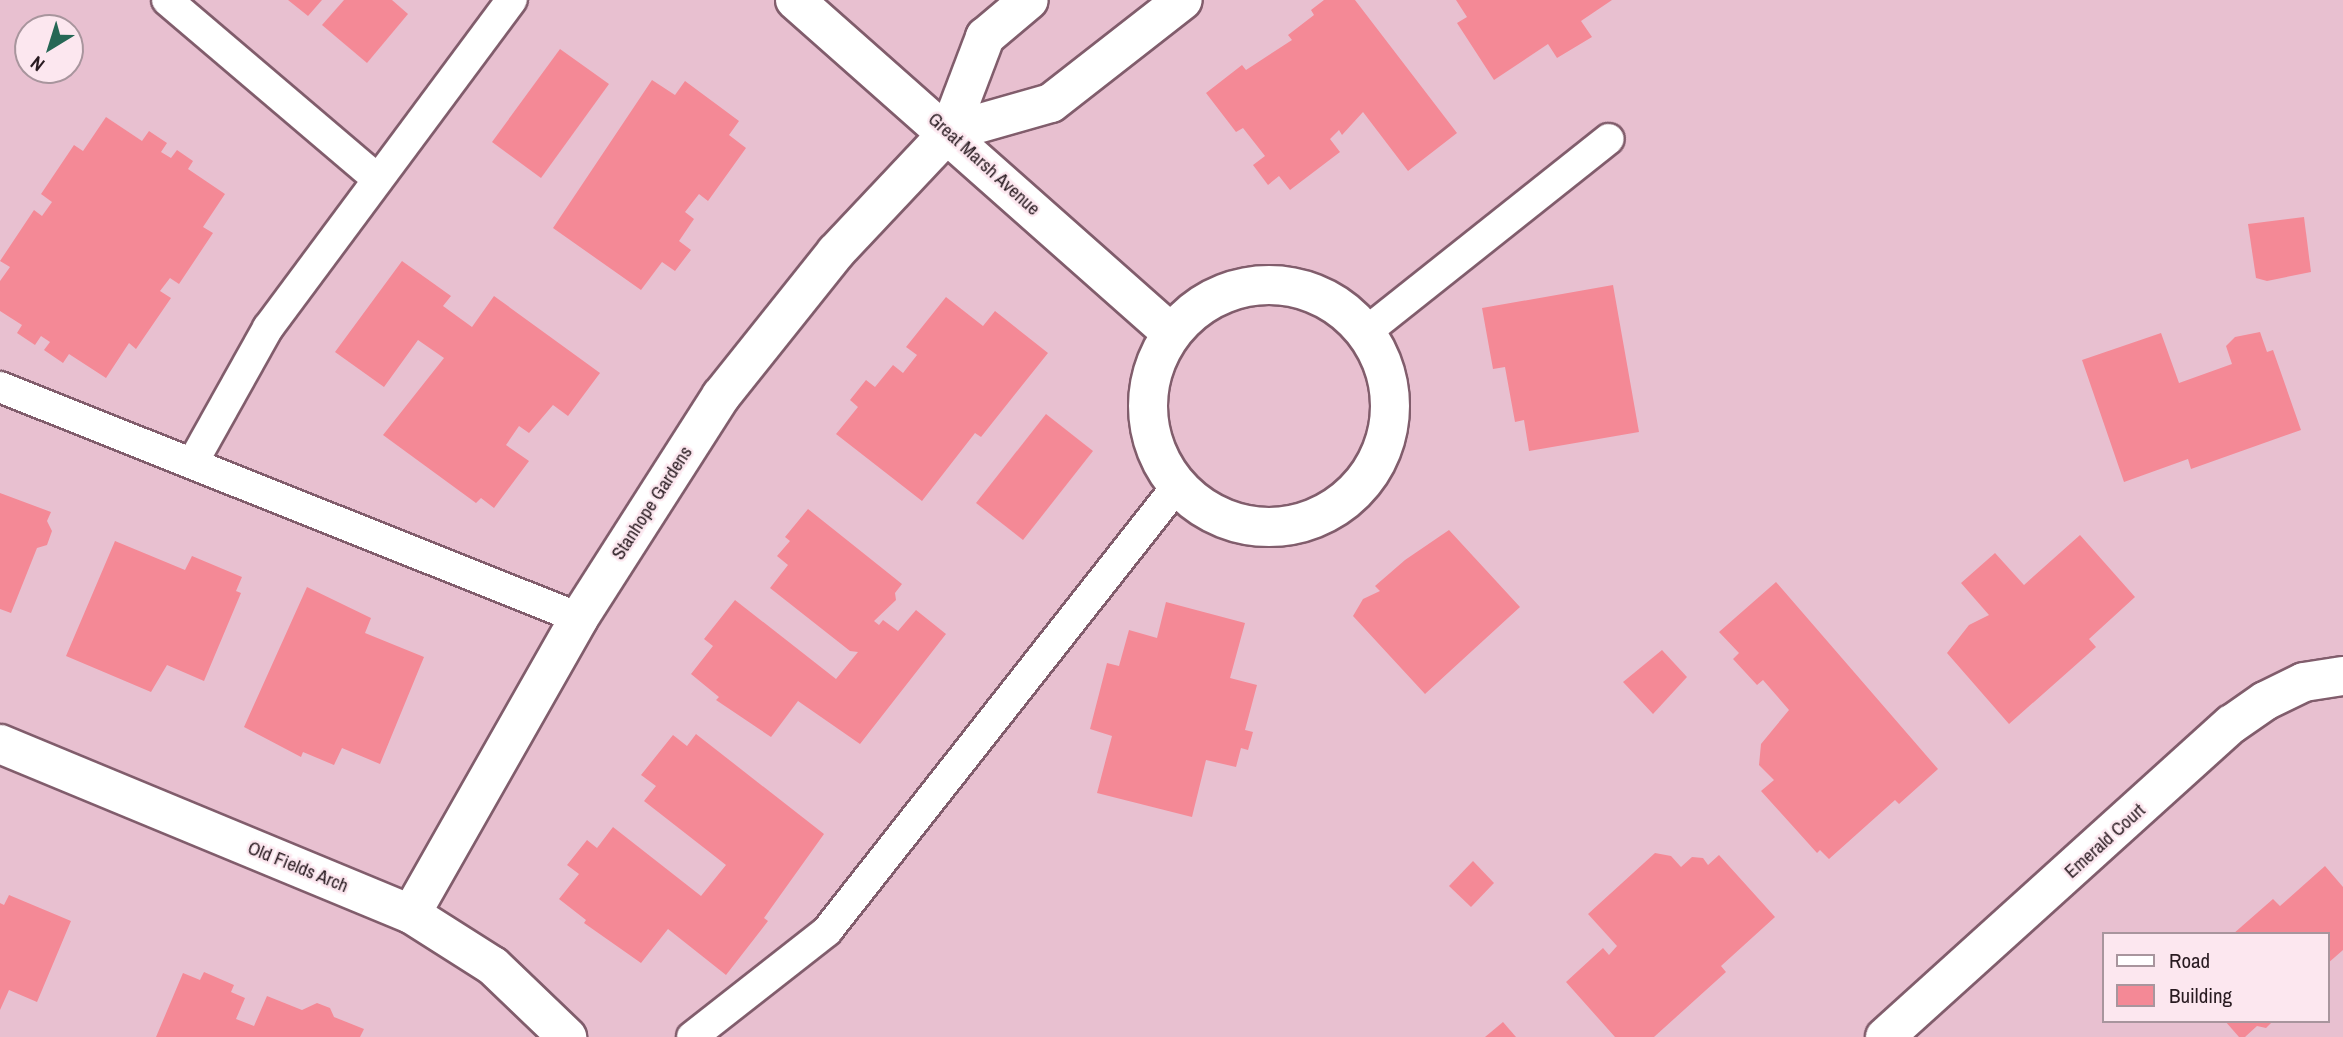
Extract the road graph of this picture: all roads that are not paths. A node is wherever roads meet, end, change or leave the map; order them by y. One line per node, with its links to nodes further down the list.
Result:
1 (167, 0): 8 (lane)
2 (512, 0): 8 (lane)
3 (795, 0): 6 (street, Great Marsh Avenue)
4 (1029, 0): 6 (street, Stanhope Gardens)
5 (1183, 0): 6 (street)
6 (950, 132): 9 (street, Great Marsh Avenue); 14 (street, Stanhope Gardens)
7 (1609, 139): 10 (lane)
8 (377, 179): 12 (lane)
9 (1170, 332): 10 (street); 13 (street)
10 (1366, 332): 13 (street)
11 (0, 387): 12 (lane)
12 (193, 463): 14 (lane)
13 (1178, 485): 19 (lane)
14 (579, 618): 17 (street, Stanhope Gardens)
15 (2343, 676): 20 (street, Emerald Court)
16 (0, 744): 17 (street, Old Fields Arch)
17 (411, 914): 18 (street, Old Fields Arch)
18 (567, 1037)
19 (692, 1037)
20 (1885, 1037)

